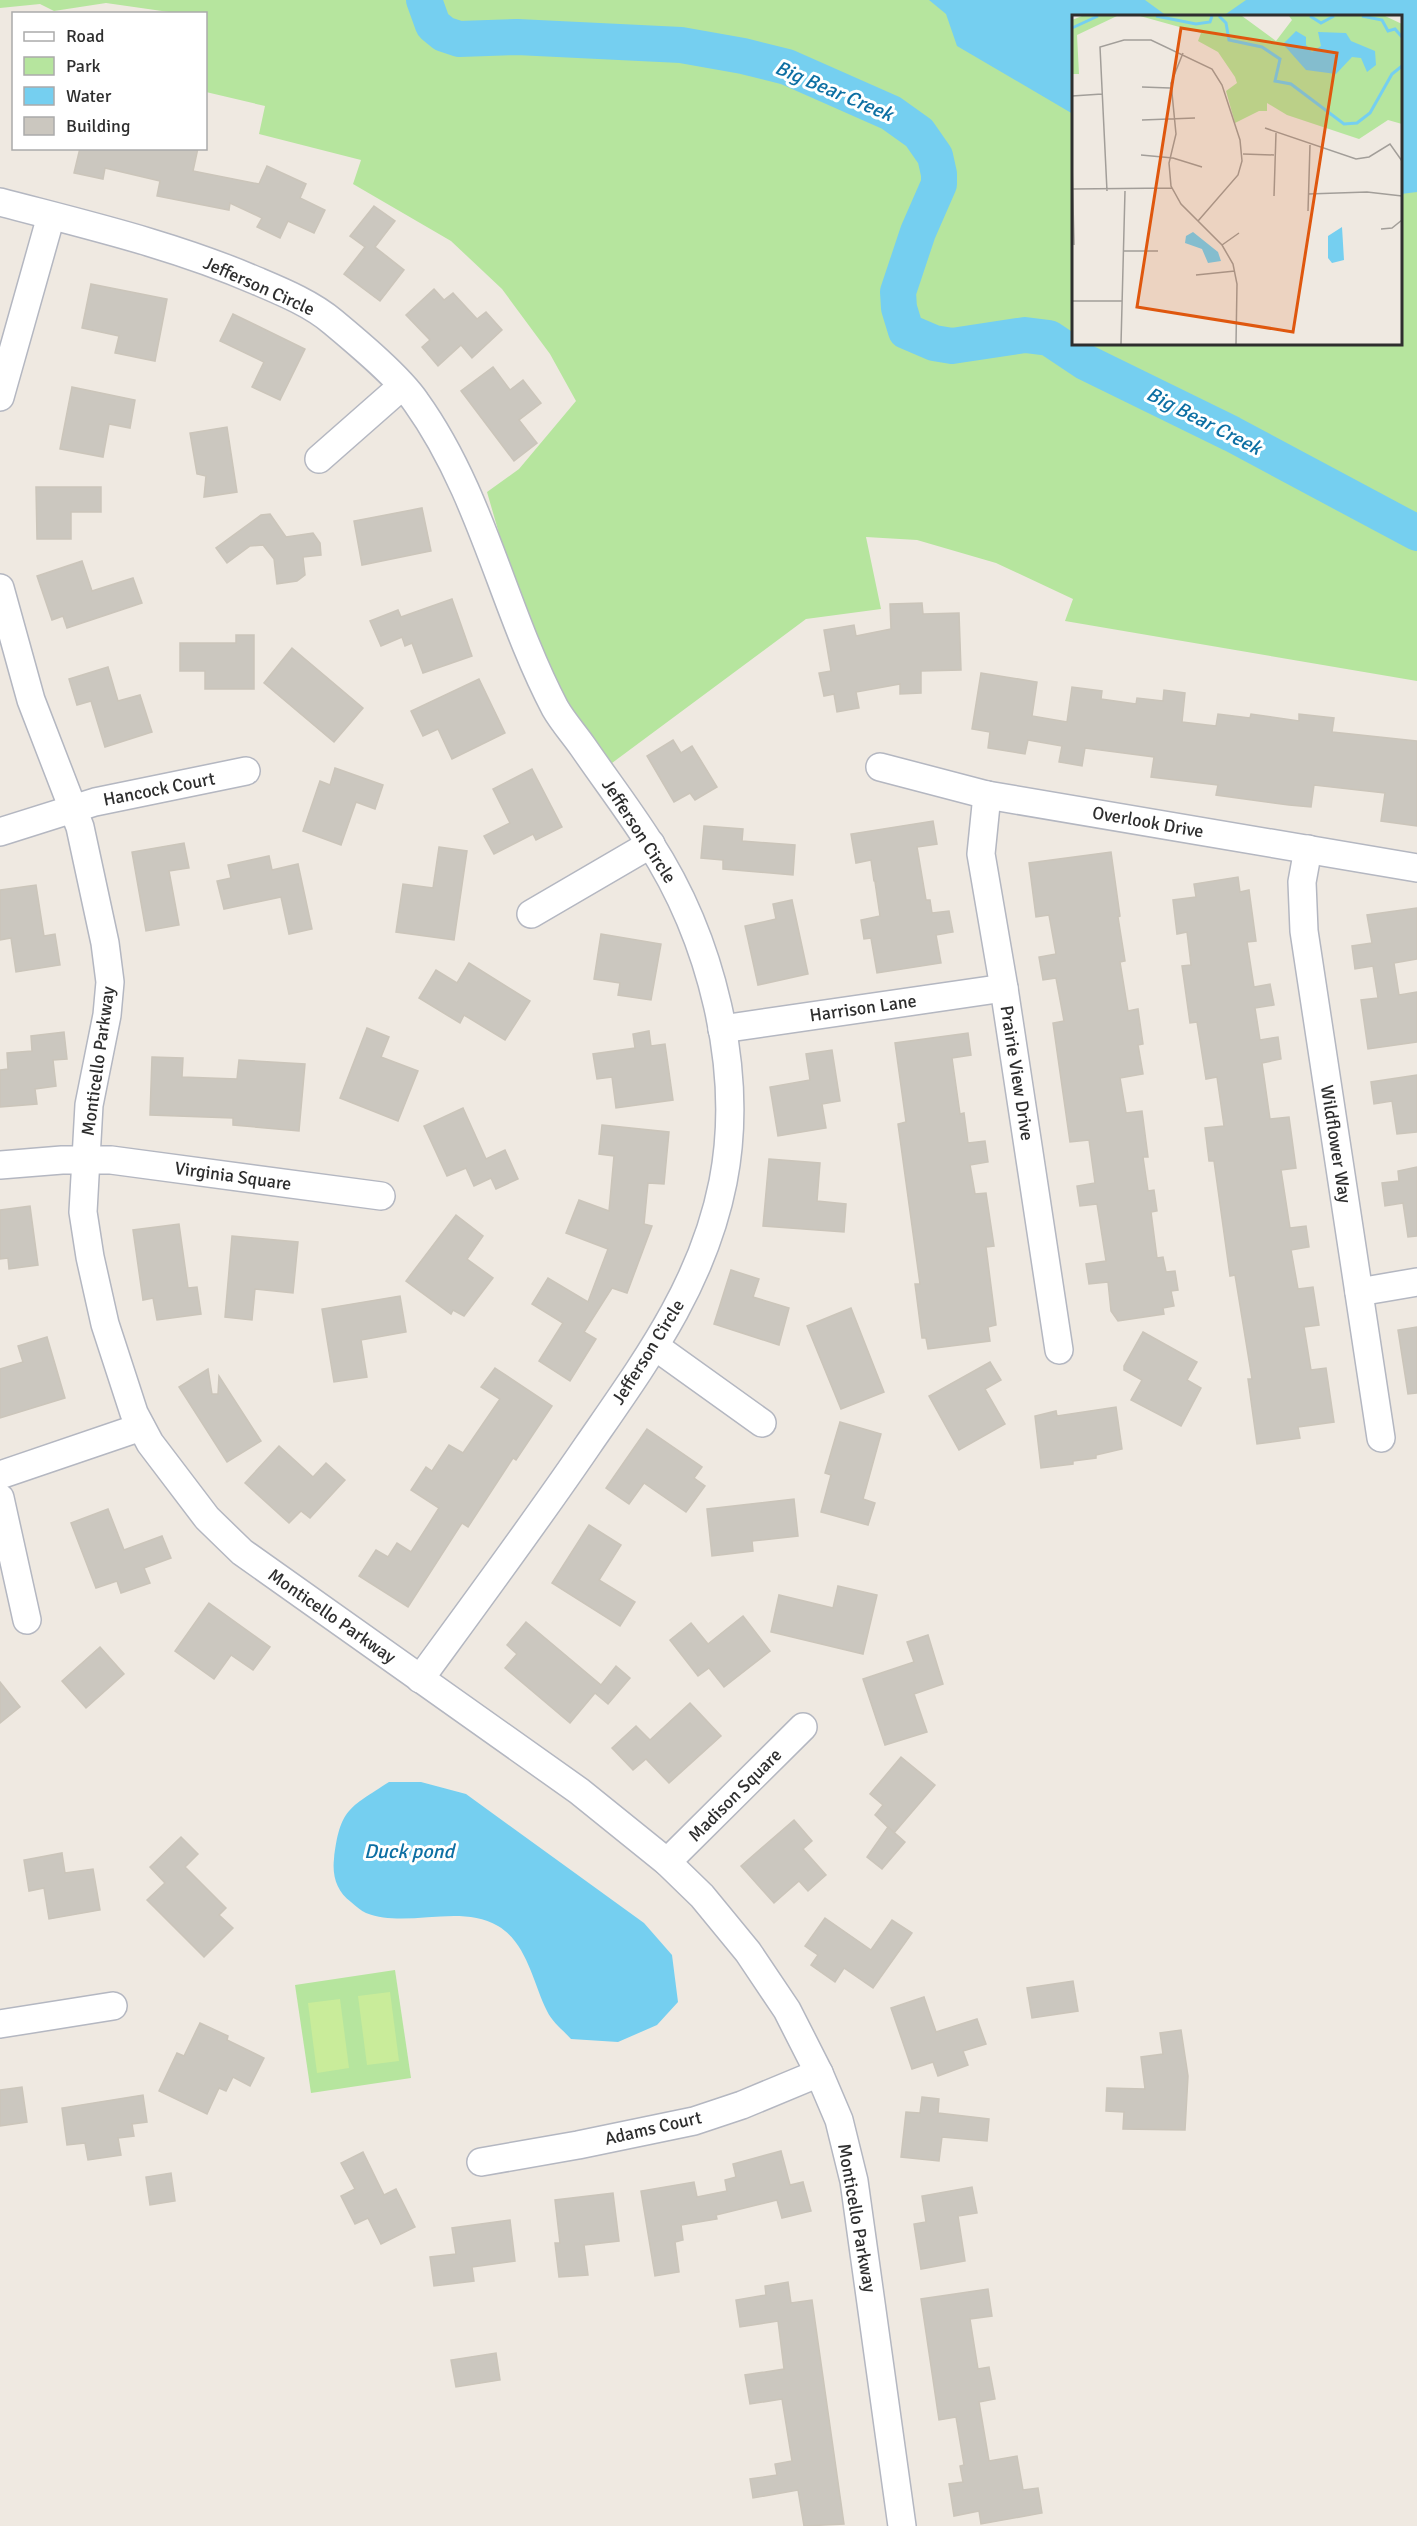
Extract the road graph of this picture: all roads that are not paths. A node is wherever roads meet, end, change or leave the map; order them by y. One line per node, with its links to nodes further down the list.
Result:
1 (0, 202): 2 (street, Jefferson Circle)
2 (51, 216): 3 (street, Jefferson Circle); 4 (street)
3 (402, 386): 5 (street); 12 (street, Jefferson Circle)
4 (0, 397)
5 (319, 459)
6 (0, 588): 10 (street, Monticello Parkway)
7 (880, 767): 9 (street, Overlook Drive)
8 (246, 771): 10 (street, Hancock Court)
9 (987, 795): 13 (street, Overlook Drive); 16 (street, Prairie View Drive)
10 (74, 809): 11 (street, Hancock Court); 18 (street, Monticello Parkway)
11 (0, 832)
12 (651, 844): 15 (street); 17 (street, Jefferson Circle)
13 (1308, 849): 14 (street, Overlook Drive); 22 (street, Wildflower Way)
14 (1417, 868)
15 (531, 914)
16 (1004, 988): 17 (street, Harrison Lane); 24 (street, Prairie View Drive)
17 (722, 1029): 23 (street, Jefferson Circle)
18 (84, 1160): 19 (street, Virginia Square); 20 (street, Virginia Square); 26 (street, Monticello Parkway)
19 (0, 1165)
20 (381, 1196)
21 (1417, 1282): 22 (street)
22 (1359, 1292): 27 (street, Wildflower Way)
23 (656, 1347): 25 (street); 31 (street, Jefferson Circle)
24 (1059, 1350)
25 (762, 1423)
26 (141, 1427): 28 (street); 31 (street, Monticello Parkway)
27 (1381, 1438)
28 (0, 1476)
29 (0, 1498): 30 (street)
30 (27, 1620)
31 (420, 1679): 33 (street, Monticello Parkway)
32 (804, 1727): 33 (street, Madison Square)
33 (667, 1862): 36 (street, Monticello Parkway)
34 (113, 2006): 35 (street)
35 (0, 2024)
36 (819, 2073): 37 (street, Adams Court); 38 (street, Monticello Parkway)
37 (481, 2162)
38 (902, 2526)

